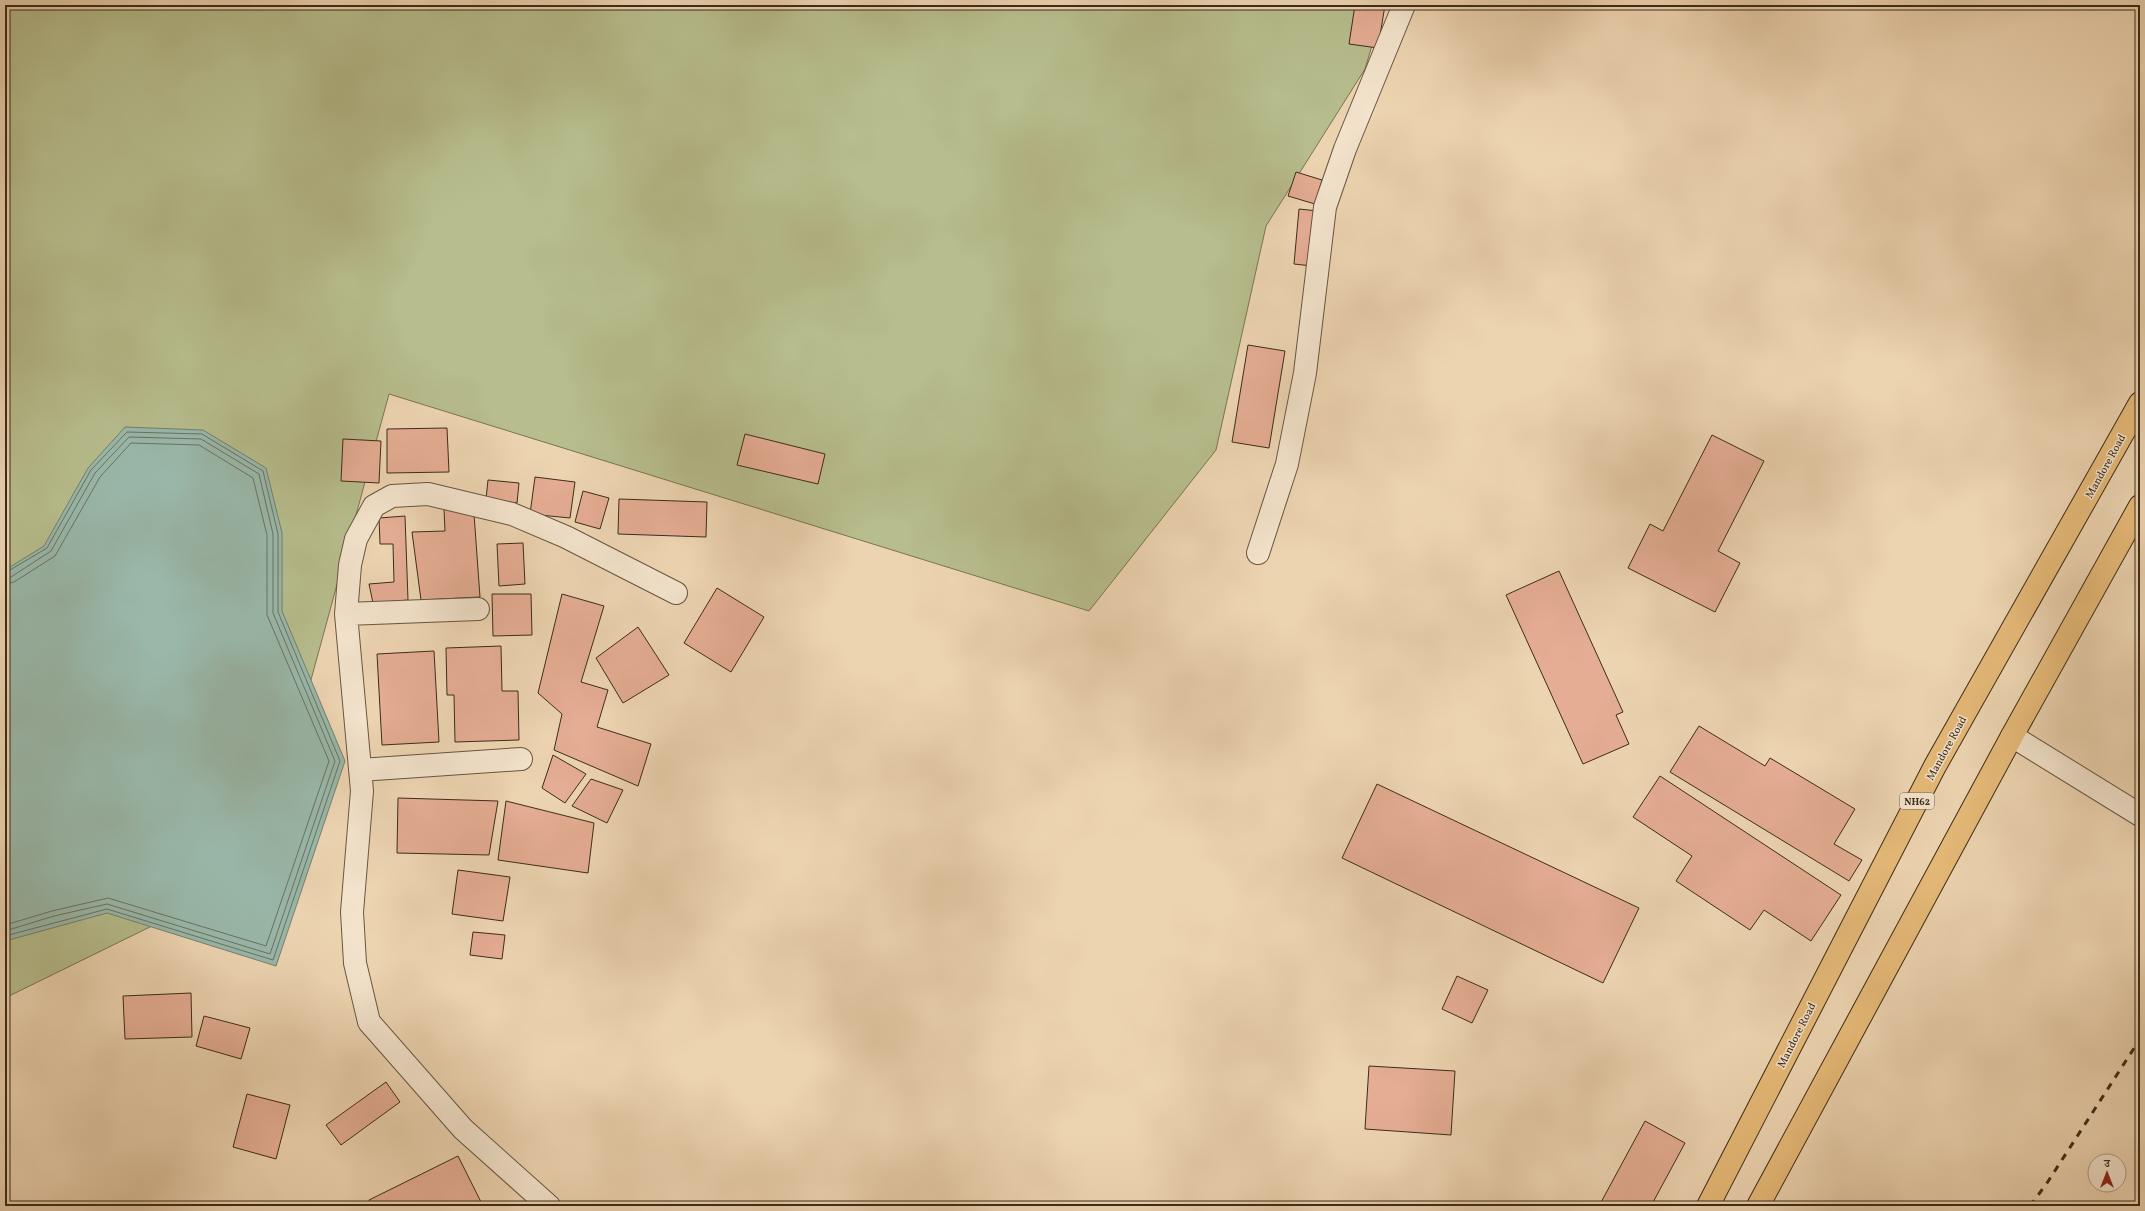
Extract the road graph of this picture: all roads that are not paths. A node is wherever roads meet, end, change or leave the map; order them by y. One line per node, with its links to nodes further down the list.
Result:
1 (1404, 5): 4 (street)
2 (2140, 403): 13 (highway, Mandore Road / NH62)
3 (2140, 506): 8 (highway)
4 (1258, 553)
5 (676, 593): 7 (street)
6 (478, 609): 7 (street)
7 (346, 614): 10 (street)
8 (2012, 736): 11 (street); 14 (highway)
9 (521, 759): 10 (street)
10 (360, 770): 12 (street)
11 (2140, 815)
12 (549, 1206)
13 (1708, 1206)
14 (1758, 1206)

